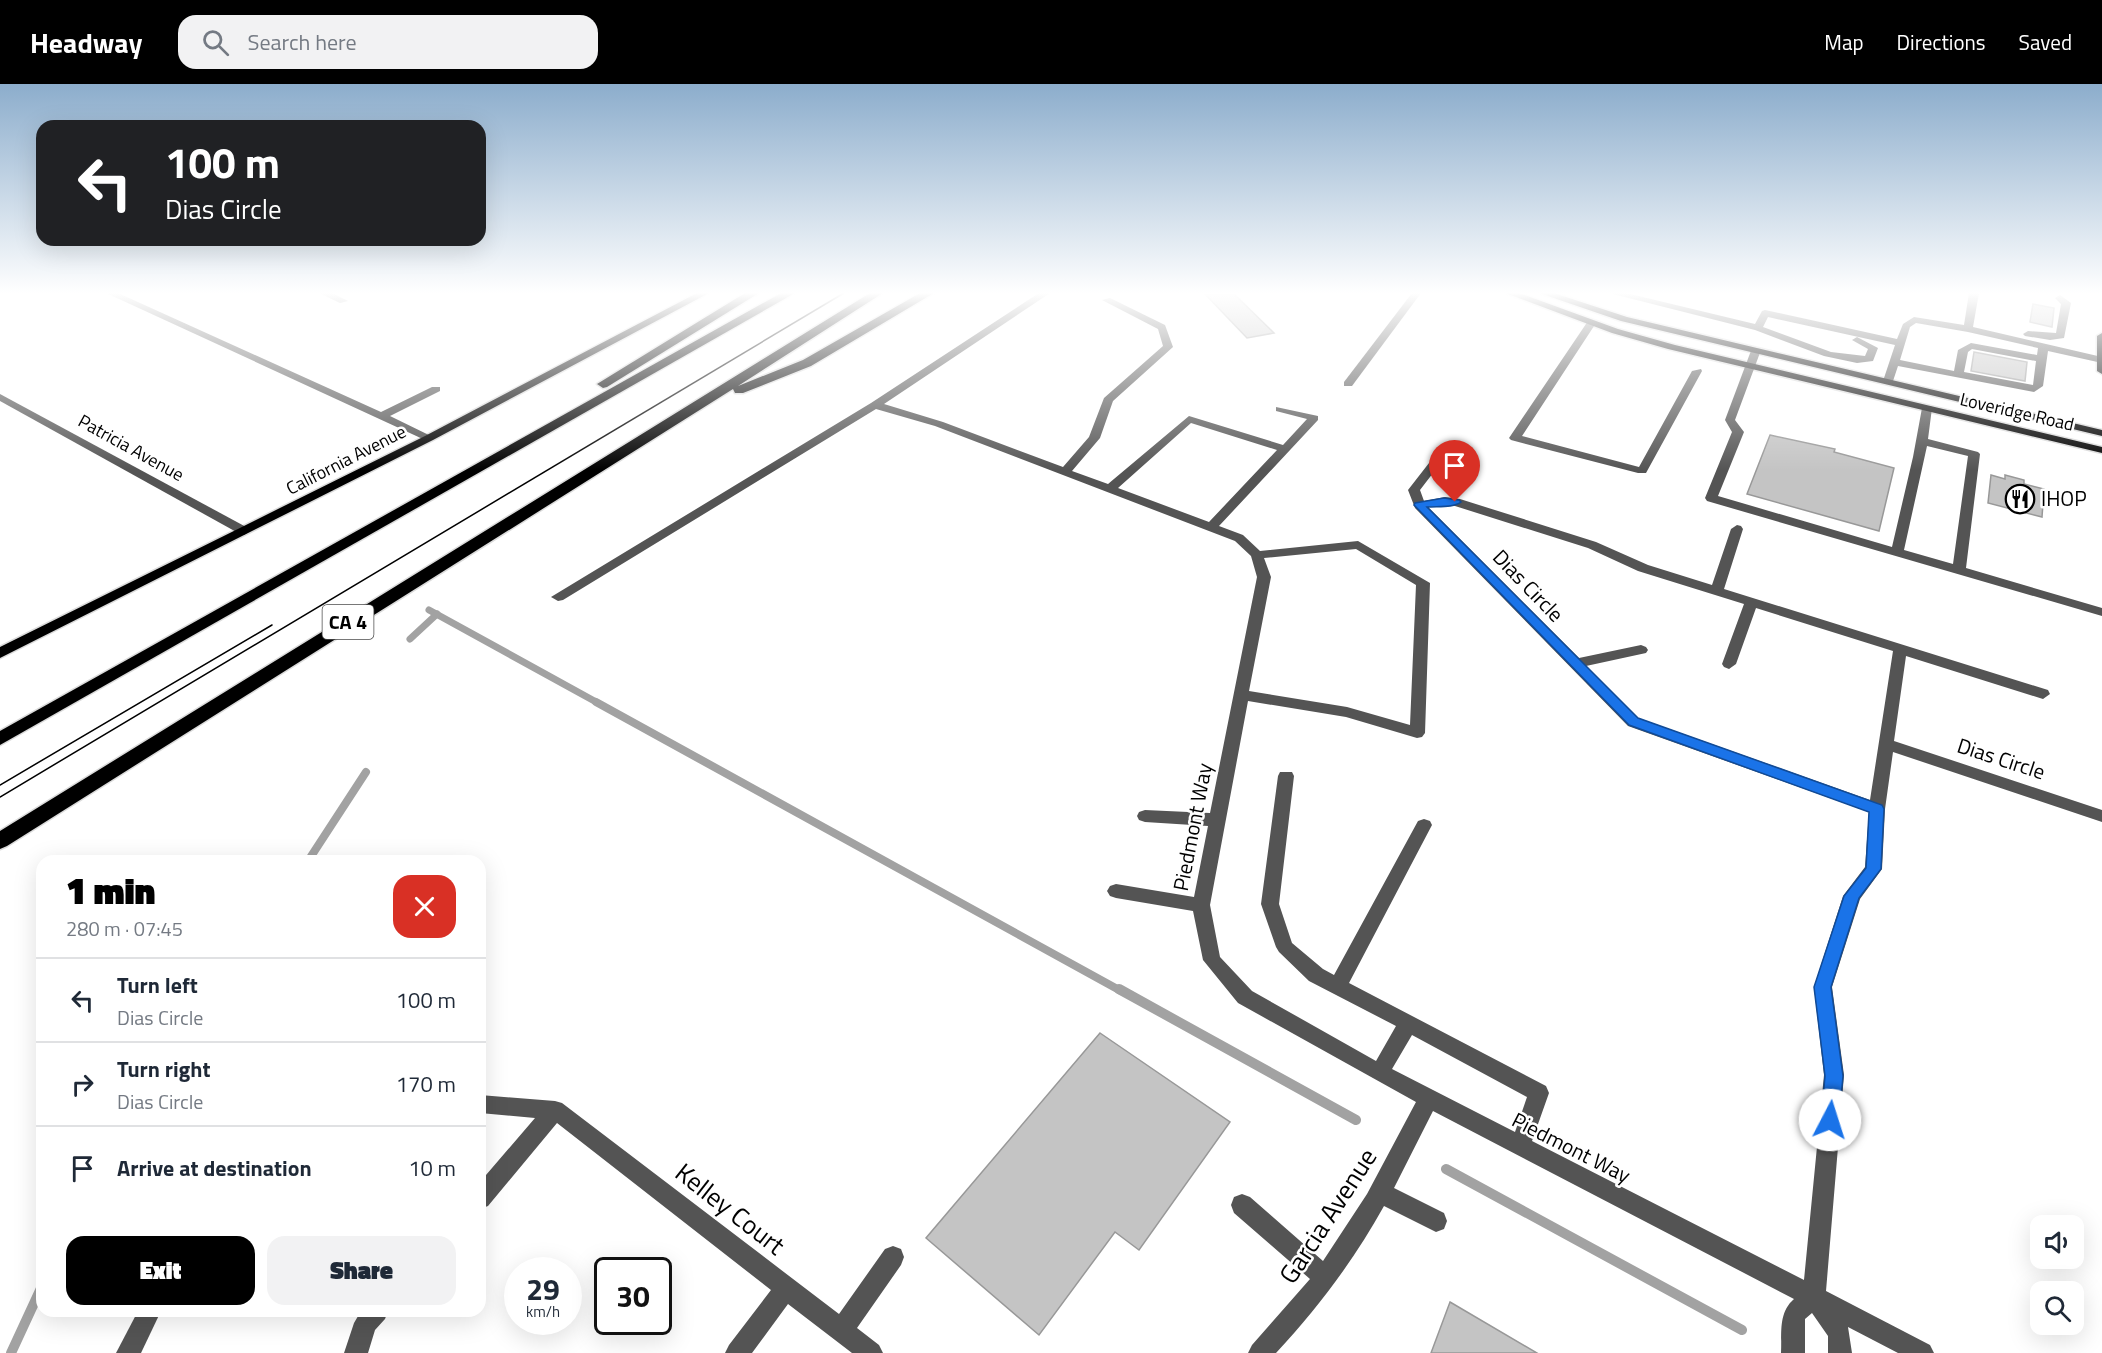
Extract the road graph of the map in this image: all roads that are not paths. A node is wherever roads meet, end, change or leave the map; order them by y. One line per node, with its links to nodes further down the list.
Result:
1 (241, 352): 36 (street)
2 (592, 352): 39 (main road, California Avenue)
3 (656, 352): 37 (highway)
4 (684, 352): 37 (highway)
5 (784, 352): 33 (highway, CA 4)
6 (826, 352): 33 (highway)
7 (956, 352): 32 (street)
8 (1162, 352): 44 (street)
9 (1372, 352): 29 (street)
10 (1572, 352): 26 (street)
11 (1695, 352): 24 (main road, Loveridge Road)
12 (1756, 352): 24 (street)
13 (1761, 352): 28 (main road, Loveridge Road)
14 (1827, 352): 15 (street)
15 (1873, 352)
16 (1897, 352): 23 (street)
17 (1963, 352): 27 (street)
18 (2004, 352): 21 (street)
19 (2042, 352): 21 (street)
20 (2067, 352): 22 (street)
21 (2041, 359): 27 (street)
22 (2102, 360): 25 (main road)
23 (1894, 362): 27 (street); 28 (street)
24 (1750, 366): 34 (main road, Loveridge Road); 50 (street)
25 (2102, 370)
26 (1697, 371)
27 (1959, 374)
28 (1888, 381): 38 (main road, Loveridge Road)
29 (1348, 384)
30 (436, 388): 36 (street)
31 (0, 397): 49 (street, Patricia Avenue)
32 (875, 405): 44 (street); 54 (street)
33 (698, 406): 72 (highway, CA 4)
34 (1926, 408): 40 (street); 43 (main road, Loveridge Road)
35 (1280, 410): 42 (street)
36 (382, 416): 39 (street)
37 (548, 428): 64 (highway)
38 (2102, 433)
39 (429, 438): 49 (main road, California Avenue)
40 (1922, 441): 50 (street); 52 (street)
41 (1447, 447): 46 (street)
42 (1285, 449): 45 (street); 47 (street)
43 (2102, 450)
44 (1065, 472): 45 (street)
45 (1110, 489): 47 (street)
46 (1419, 505): 53 (street, Dias Circle); 60 (street, Dias Circle)
47 (1211, 527): 51 (street)
48 (1737, 529): 53 (street)
49 (244, 531): 59 (main road, California Avenue)
50 (1898, 552): 52 (street)
51 (1257, 555): 63 (street, Piedmont Way); 63 (street)
52 (1959, 570): 56 (street)
53 (1717, 591): 55 (street, Dias Circle)
54 (558, 597)
55 (1752, 602): 58 (street, Dias Circle); 61 (street)
56 (2102, 612)
57 (1641, 650): 60 (street)
58 (1900, 650): 62 (street, Dias Circle); 65 (street)
59 (0, 653)
60 (1575, 664): 67 (street, Dias Circle)
61 (1729, 664)
62 (2043, 694)
63 (1241, 695): 70 (street, Piedmont Way)
64 (0, 739)
65 (1886, 744): 67 (street); 69 (street, Dias Circle)
66 (1286, 776): 75 (street)
67 (1876, 809): 89 (street)
68 (1145, 816): 70 (street)
69 (2102, 816)
70 (1218, 820): 74 (street, Piedmont Way)
71 (1424, 825): 75 (street)
72 (0, 841)
73 (1116, 891): 74 (street)
74 (1202, 905): 77 (street, Piedmont Way)
75 (1338, 986): 76 (street)
76 (1408, 1023): 77 (street); 81 (street)
77 (1380, 1073): 78 (street, Piedmont Way)
78 (1428, 1099): 81 (street, Piedmont Way); 83 (street, Garcia Avenue)
79 (486, 1104): 80 (street)
80 (555, 1110): 82 (street); 88 (street, Kelley Court)
81 (1520, 1147): 89 (street, Piedmont Way)
82 (486, 1191)
83 (1381, 1193): 85 (street); 87 (street, Garcia Avenue)
84 (1242, 1205): 87 (street)
85 (1436, 1221)
86 (893, 1257): 92 (street)
87 (1326, 1278): 97 (street, Garcia Avenue)
88 (786, 1288): 92 (street, Kelley Court); 95 (street)
89 (1814, 1296): 98 (street); 99 (street); 100 (street, Piedmont Way)
90 (147, 1317): 93 (street)
91 (372, 1317): 94 (street)
92 (842, 1330): 96 (street, Kelley Court)
93 (128, 1353)
94 (356, 1353)
95 (737, 1353)
96 (871, 1353)
97 (1260, 1353)
98 (1793, 1353)
99 (1840, 1353)
100 (1922, 1353)

